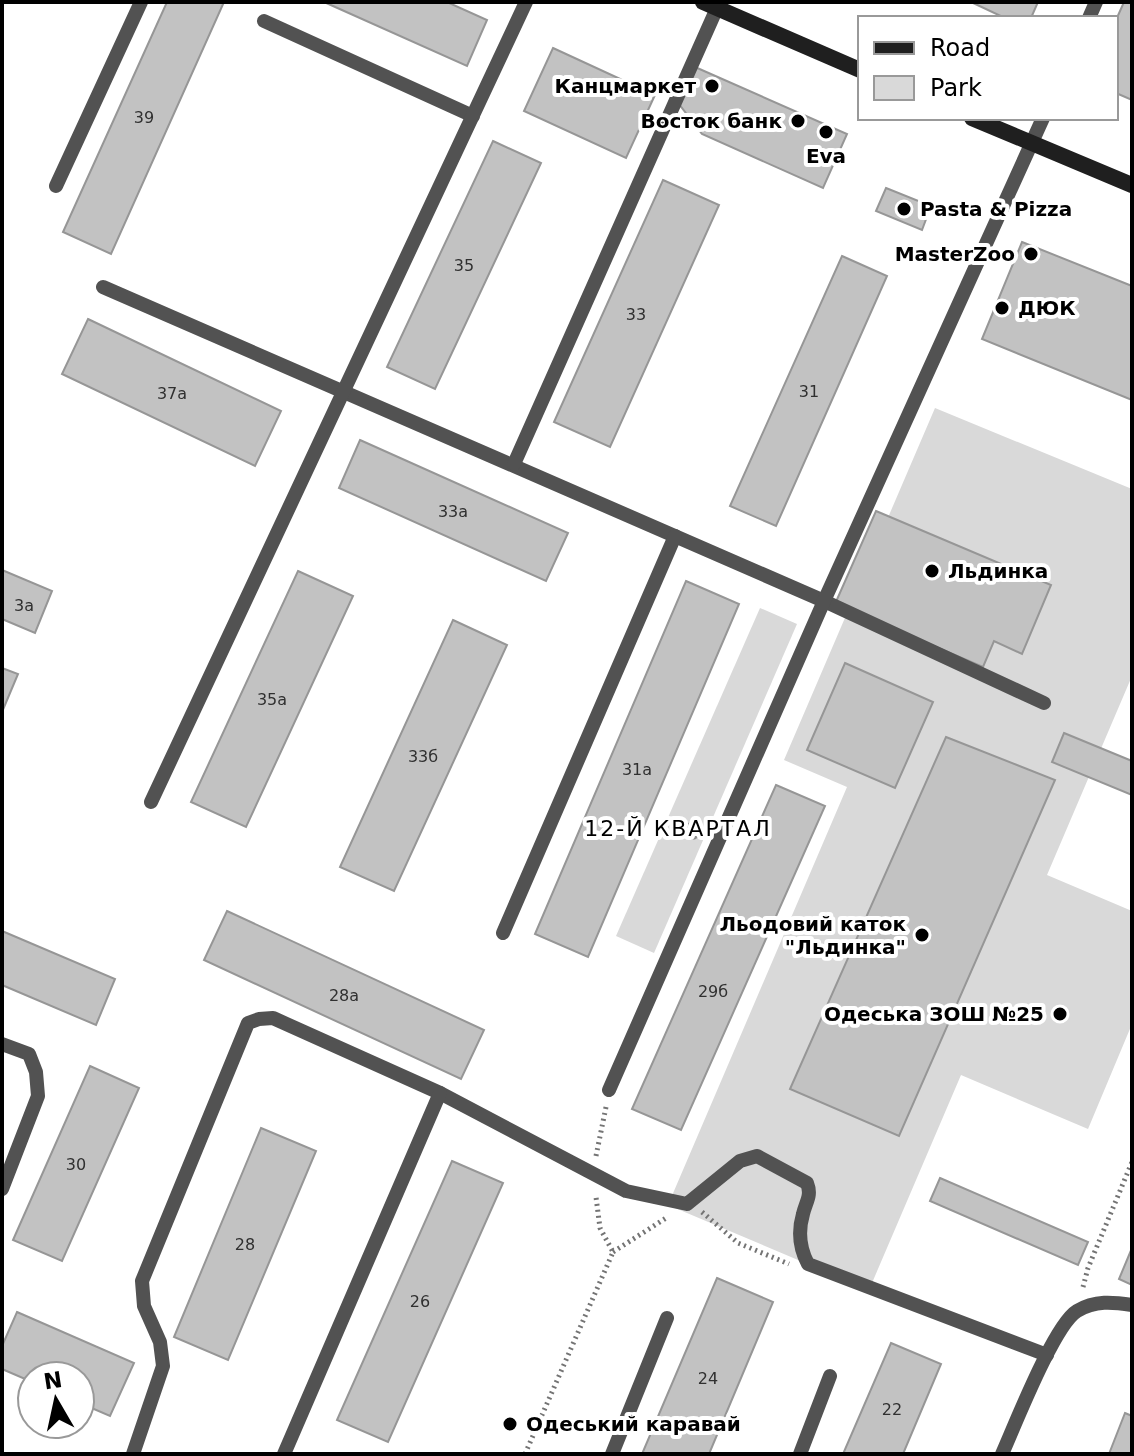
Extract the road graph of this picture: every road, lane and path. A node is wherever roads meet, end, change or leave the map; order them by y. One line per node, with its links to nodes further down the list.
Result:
1 (141, 2): 11 (lane)
2 (526, 2): 6 (lane)
3 (710, 5): 5 (main road); 14 (lane)
4 (264, 21): 6 (lane)
5 (858, 69)
6 (473, 116): 13 (lane)
7 (977, 120): 9 (main road)
8 (1042, 120): 9 (lane)
9 (1032, 143): 10 (main road); 16 (lane)
10 (1132, 185)
11 (56, 186)
12 (103, 287): 13 (lane)
13 (344, 391): 14 (lane); 18 (lane)
14 (514, 464): 15 (lane)
15 (675, 536): 16 (lane); 19 (lane)
16 (824, 601): 17 (lane); 21 (lane)
17 (1044, 703)
18 (151, 802)
19 (503, 933)
20 (2, 1044): 25 (lane)
21 (609, 1090): 24 (path)
22 (440, 1093): 24 (lane); 34 (lane); 35 (lane)
23 (1132, 1162): 30 (path)
24 (593, 1173): 26 (lane); 27 (path)
25 (2, 1189)
26 (687, 1204): 27 (path); 28 (path); 28 (lane)
27 (613, 1252): 36 (path)
28 (808, 1264): 32 (lane)
29 (1132, 1305): 30 (lane)
30 (1076, 1311): 32 (lane)
31 (667, 1318): 37 (lane)
32 (1047, 1355): 39 (lane)
33 (830, 1376): 38 (lane)
34 (133, 1454)
35 (284, 1454)
36 (525, 1454)
37 (612, 1454)
38 (800, 1454)
39 (1002, 1454)

